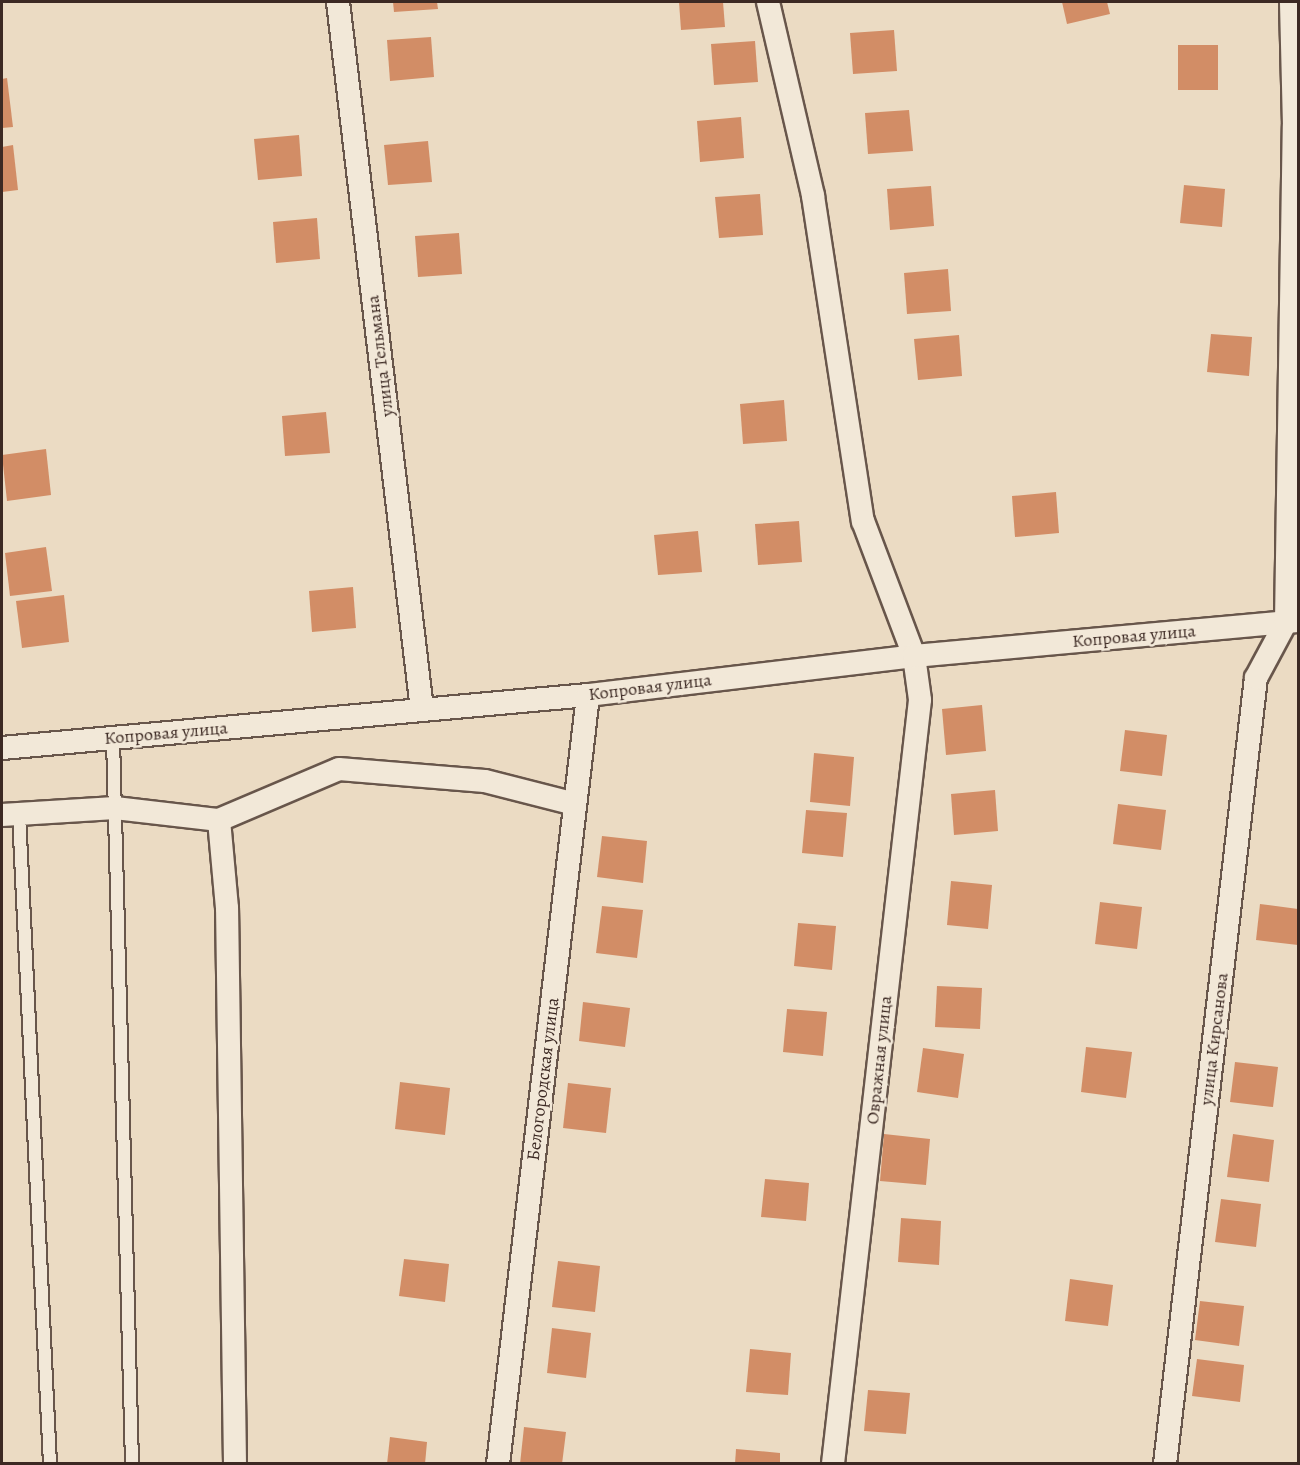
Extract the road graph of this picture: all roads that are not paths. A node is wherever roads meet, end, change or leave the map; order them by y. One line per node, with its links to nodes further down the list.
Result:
1 (338, 2): 7 (street, улица Тельмана)
2 (768, 2): 5 (street, Овражная улица)
3 (1291, 2): 4 (street)
4 (1292, 622): 5 (street, Копровая улица); 19 (street, улица Кирсанова)
5 (914, 656): 6 (street, Копровая улица); 18 (street, Овражная улица)
6 (588, 695): 7 (street, Копровая улица); 10 (street, Белогородская улица)
7 (422, 710): 8 (street, Копровая улица)
8 (113, 738): 9 (street, Копровая улица); 11 (lane)
9 (2, 748)
10 (575, 804): 13 (street); 17 (street, Белогородская улица)
11 (115, 808): 12 (street); 13 (street); 15 (lane)
12 (10, 815): 14 (lane)
13 (219, 820): 16 (street)
14 (50, 1464)
15 (132, 1464)
16 (235, 1464)
17 (498, 1464)
18 (833, 1464)
19 (1165, 1464)

